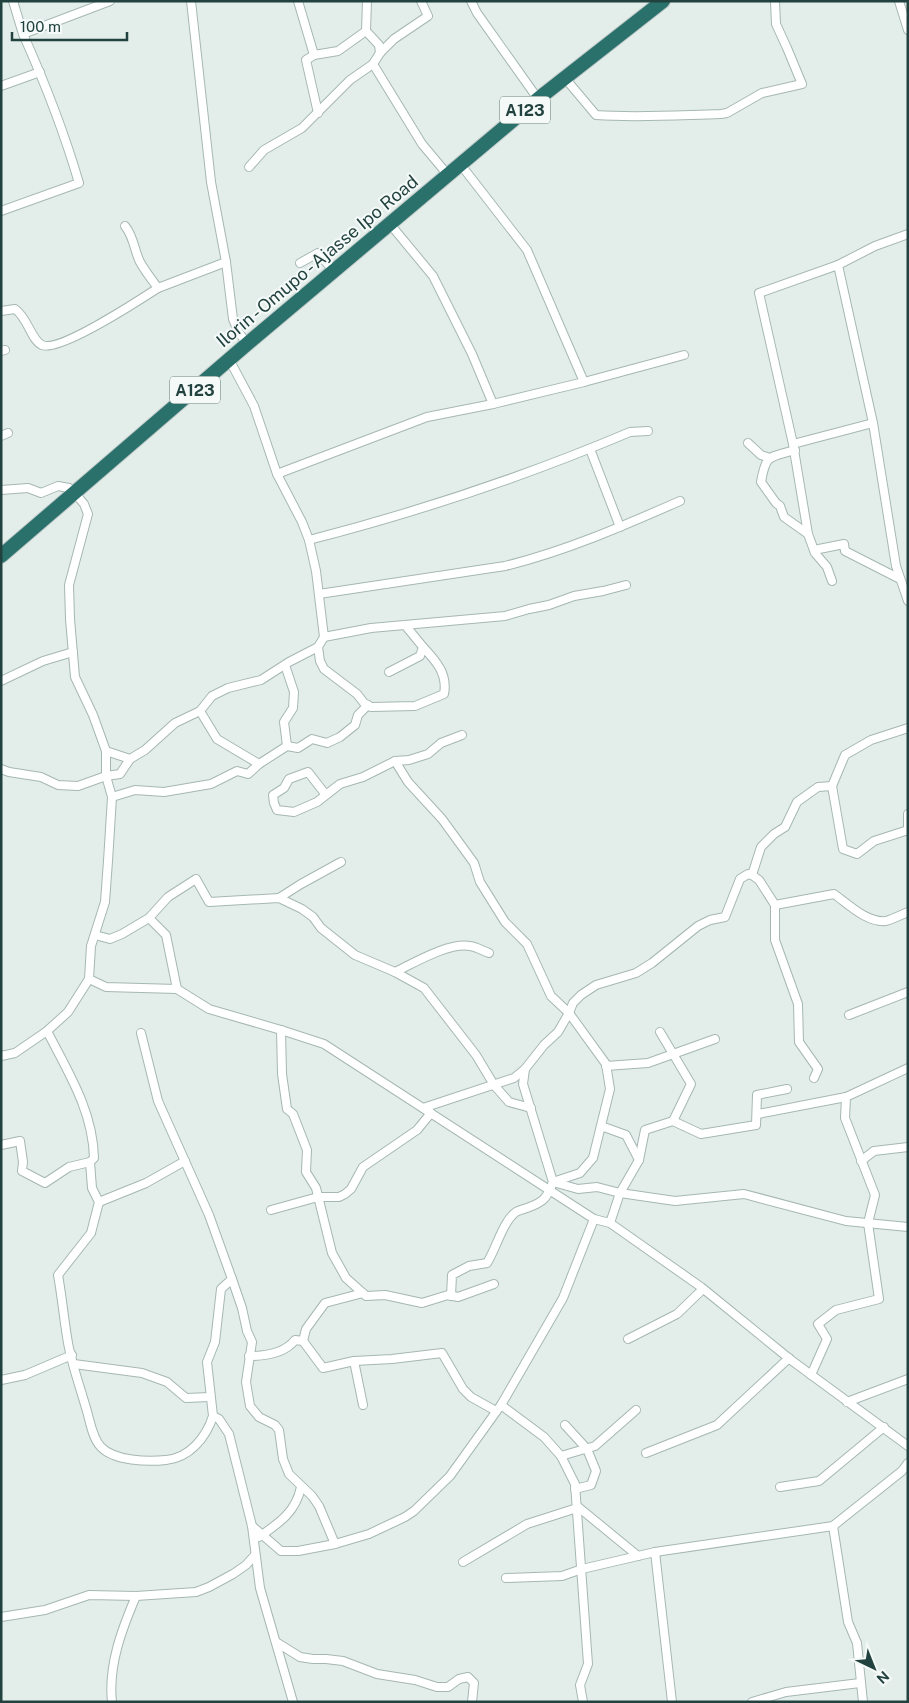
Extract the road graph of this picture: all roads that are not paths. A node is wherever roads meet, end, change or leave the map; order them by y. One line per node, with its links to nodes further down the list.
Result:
1 (13, 1): 13 (street)
2 (110, 1): 13 (street)
3 (192, 1): 29 (street)
4 (298, 1): 15 (street)
5 (367, 1): 12 (street)
6 (421, 1): 14 (street)
7 (471, 1): 20 (street)
8 (663, 1): 18 (highway, Ilorin - Omupo - Ajasse Ipo Road / A123)
9 (776, 1): 18 (street)
10 (899, 1): 11 (street)
11 (908, 30)
12 (366, 31): 14 (street); 15 (street)
13 (22, 34): 17 (street)
14 (380, 53): 16 (street)
15 (314, 55): 21 (street)
16 (373, 64): 21 (street); 24 (street)
17 (40, 72): 19 (street); 25 (street)
18 (564, 77): 20 (highway, Ilorin - Omupo - Ajasse Ipo Road / A123)
19 (1, 86)
20 (538, 98): 22 (highway, Ilorin - Omupo - Ajasse Ipo Road / A123)
21 (318, 113): 23 (street)
22 (461, 165): 24 (highway, Ilorin - Omupo - Ajasse Ipo Road / A123); 38 (street)
23 (249, 167)
24 (448, 176): 26 (highway, Ilorin - Omupo - Ajasse Ipo Road / A123)
25 (1, 211)
26 (390, 224): 32 (highway, Ilorin - Omupo - Ajasse Ipo Road / A123); 39 (street)
27 (125, 226): 33 (street)
28 (908, 234): 31 (street)
29 (226, 262): 33 (street); 35 (street)
30 (300, 263): 32 (street)
31 (838, 266): 40 (street); 43 (street)
32 (334, 271): 35 (highway, Ilorin - Omupo - Ajasse Ipo Road / A123)
33 (158, 288): 34 (street)
34 (1, 311)
35 (247, 344): 37 (highway, Ilorin - Omupo - Ajasse Ipo Road / A123)
36 (684, 355): 38 (street)
37 (230, 360): 46 (street); 48 (highway, Ilorin - Omupo - Ajasse Ipo Road / A123)
38 (584, 382): 39 (street)
39 (493, 404): 46 (street)
40 (872, 422): 43 (street); 55 (street)
41 (648, 431): 44 (street)
42 (748, 443): 45 (street)
43 (794, 447): 45 (street); 51 (street)
44 (590, 449): 50 (street); 52 (street)
45 (770, 458): 51 (street)
46 (277, 474): 52 (street)
47 (1, 490): 48 (street)
48 (74, 492): 54 (highway, Ilorin - Omupo - Ajasse Ipo Road / A123); 64 (street)
49 (680, 502): 50 (street)
50 (620, 527): 58 (street)
51 (808, 534): 53 (street)
52 (309, 540): 58 (street)
53 (814, 550): 55 (street); 56 (street)
54 (1, 556)
55 (900, 579): 59 (street)
56 (832, 581)
57 (626, 585): 60 (street)
58 (319, 594): 61 (street)
59 (908, 601)
60 (405, 625): 61 (street); 63 (street)
61 (324, 636): 62 (street)
62 (318, 647): 65 (street); 68 (street)
63 (423, 647): 66 (street); 68 (street)
64 (73, 652): 67 (street); 73 (street)
65 (285, 665): 69 (street); 72 (street)
66 (389, 672)
67 (1, 681)
68 (368, 705): 72 (street)
69 (200, 712): 74 (street); 76 (street)
70 (908, 728): 79 (street)
71 (462, 734): 75 (street)
72 (287, 746): 76 (street)
73 (106, 751): 74 (street); 78 (street)
74 (130, 759): 78 (street)
75 (395, 761): 80 (street); 96 (street)
76 (259, 764): 81 (street)
77 (1, 769): 78 (street)
78 (106, 776): 81 (street)
79 (832, 786): 83 (street); 85 (street)
80 (326, 795): 80 (street)
81 (112, 797): 90 (street)
82 (908, 814): 83 (street)
83 (908, 830)
84 (341, 862): 86 (street)
85 (752, 874): 87 (street); 96 (street)
86 (279, 898): 89 (street); 92 (street)
87 (775, 905): 88 (street); 108 (street)
88 (908, 912)
89 (150, 918): 90 (street); 94 (street)
90 (95, 934): 93 (street)
91 (489, 953): 92 (street)
92 (395, 972): 109 (street)
93 (89, 980): 94 (street); 99 (street)
94 (177, 989): 98 (street)
95 (908, 992): 97 (street)
96 (569, 1013): 105 (street); 107 (street)
97 (849, 1015)
98 (281, 1030): 112 (street); 126 (street)
99 (47, 1031): 104 (street); 123 (street)
100 (660, 1032): 103 (street)
101 (140, 1033): 121 (street)
102 (715, 1039): 103 (street)
103 (672, 1053): 105 (street); 116 (street)
104 (1, 1056)
105 (606, 1066): 117 (street)
106 (908, 1068): 111 (street)
107 (525, 1069): 109 (street); 113 (street)
108 (814, 1078)
109 (494, 1084): 112 (street); 113 (street)
110 (787, 1089): 115 (street)
111 (846, 1097): 115 (street); 122 (street)
112 (423, 1108): 114 (street)
113 (531, 1108): 124 (street)
114 (431, 1113): 124 (street); 126 (street)
115 (758, 1114): 116 (street)
116 (674, 1121): 120 (street)
117 (601, 1126): 120 (street); 124 (street)
118 (1, 1144): 123 (street)
119 (908, 1147): 122 (street)
120 (639, 1160): 125 (street)
121 (184, 1161): 127 (street); 133 (street)
122 (861, 1161): 131 (street)
123 (90, 1162): 127 (street)
124 (552, 1185): 125 (street); 129 (street); 137 (street)
125 (620, 1192): 130 (street); 131 (street)
126 (318, 1197): 128 (street); 136 (street)
127 (99, 1202): 140 (street)
128 (271, 1210)
129 (594, 1219): 130 (street); 151 (street)
130 (610, 1223): 135 (street)
131 (868, 1223): 132 (street); 145 (street)
132 (908, 1226)
133 (232, 1279): 141 (street); 148 (street)
134 (494, 1284): 137 (street)
135 (703, 1289): 138 (street); 142 (street)
136 (362, 1293): 137 (street); 139 (street)
137 (451, 1296)
138 (628, 1339)
139 (303, 1341): 141 (street); 143 (street)
140 (72, 1355): 144 (street); 147 (street)
141 (249, 1356): 161 (street)
142 (789, 1358): 145 (street); 158 (street)
143 (354, 1361): 150 (street); 151 (street)
144 (74, 1364): 148 (street); 153 (street)
145 (810, 1375): 149 (street)
146 (908, 1379): 149 (street)
147 (1, 1380)
148 (210, 1397): 153 (street)
149 (847, 1402): 155 (street)
150 (362, 1405)
151 (499, 1408): 159 (street); 169 (street)
152 (636, 1410): 157 (street)
153 (213, 1416): 165 (street)
154 (565, 1425): 157 (street)
155 (884, 1427): 156 (street); 162 (street)
156 (908, 1446)
157 (587, 1449): 159 (street); 163 (street)
158 (646, 1454)
159 (561, 1456): 163 (street)
160 (908, 1463): 166 (street)
161 (301, 1487): 167 (street); 169 (street)
162 (780, 1487)
163 (575, 1489): 164 (street)
164 (577, 1507): 172 (street); 173 (street); 174 (street)
165 (252, 1526): 167 (street); 168 (street)
166 (834, 1526): 170 (street); 179 (street)
167 (263, 1535): 168 (street); 169 (street)
168 (254, 1541): 171 (street)
169 (335, 1544)
170 (655, 1552): 172 (street); 184 (street)
171 (255, 1555): 176 (street); 178 (street)
172 (638, 1556): 174 (street)
173 (463, 1562)
174 (582, 1569): 175 (street); 183 (street)
175 (506, 1578)
176 (136, 1596): 177 (street); 180 (street)
177 (1, 1617)
178 (276, 1642): 181 (street); 182 (street)
179 (860, 1683): 185 (street); 186 (street)
180 (112, 1702)
181 (293, 1702)
182 (472, 1702)
183 (583, 1702)
184 (672, 1702)
185 (752, 1702)
186 (863, 1702)

